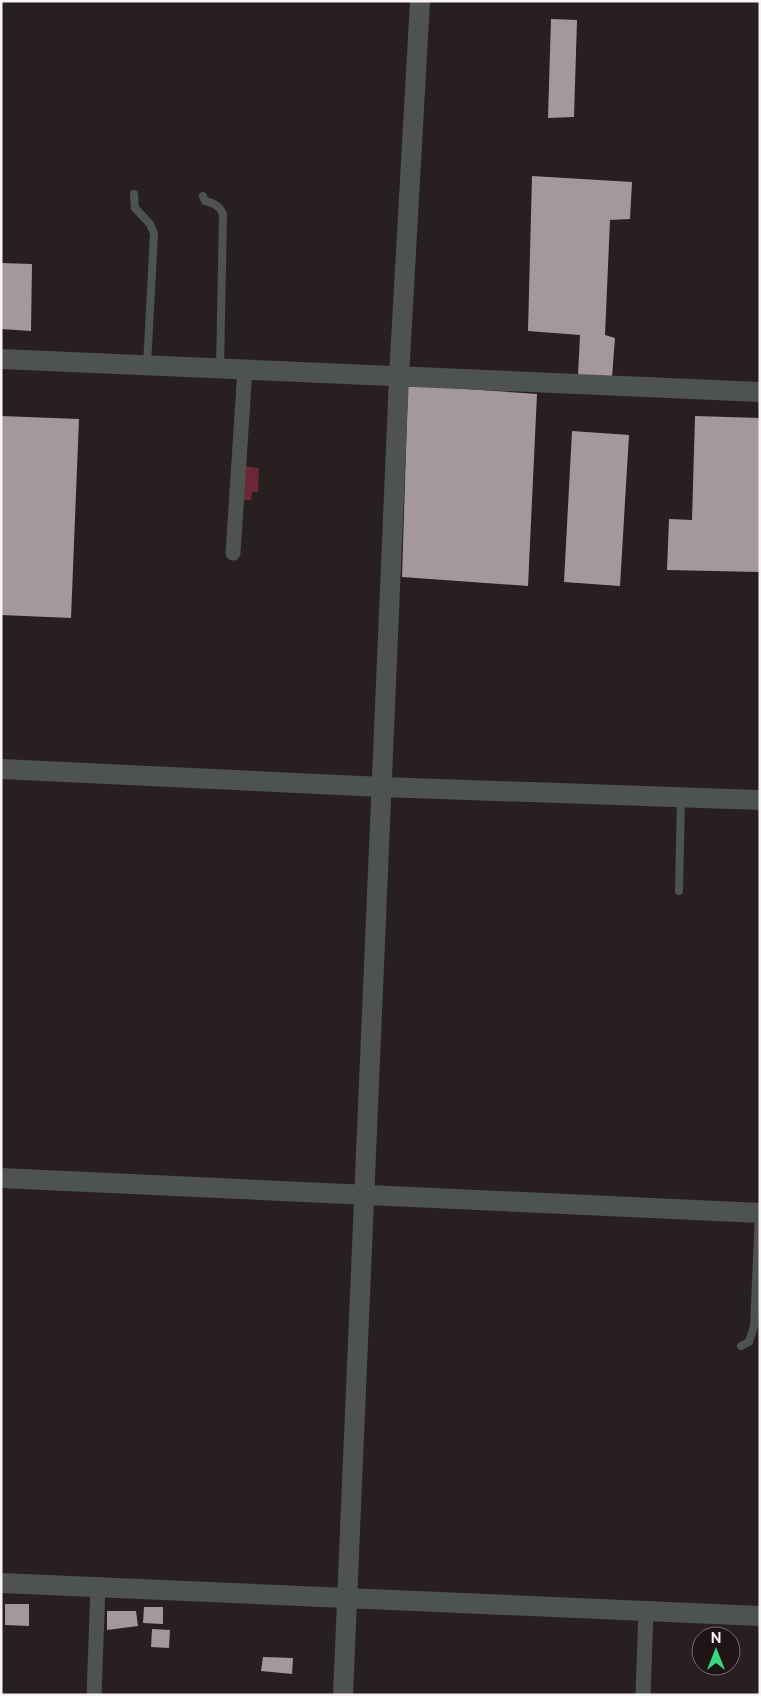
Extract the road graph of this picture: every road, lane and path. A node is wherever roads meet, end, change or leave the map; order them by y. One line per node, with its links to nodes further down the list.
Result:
1 (420, 1): 8 (street)
2 (134, 194): 5 (lane)
3 (202, 196): 6 (lane)
4 (1, 358): 5 (street)
5 (147, 365): 6 (street)
6 (220, 368): 7 (street)
7 (245, 370): 8 (street); 10 (street)
8 (399, 376): 9 (street); 12 (street)
9 (760, 392)
10 (233, 553)
11 (1, 769): 12 (street)
12 (382, 787): 13 (street); 17 (street)
13 (681, 797): 14 (street); 15 (lane)
14 (760, 800)
15 (679, 891)
16 (1, 1178): 17 (street)
17 (365, 1194): 18 (street); 22 (street)
18 (759, 1213): 19 (lane)
19 (741, 1346)
20 (1, 1583): 21 (street)
21 (98, 1587): 22 (street); 25 (street)
22 (347, 1598): 23 (street); 26 (street)
23 (646, 1611): 24 (street); 27 (street)
24 (760, 1616)
25 (94, 1695)
26 (343, 1695)
27 (643, 1695)

